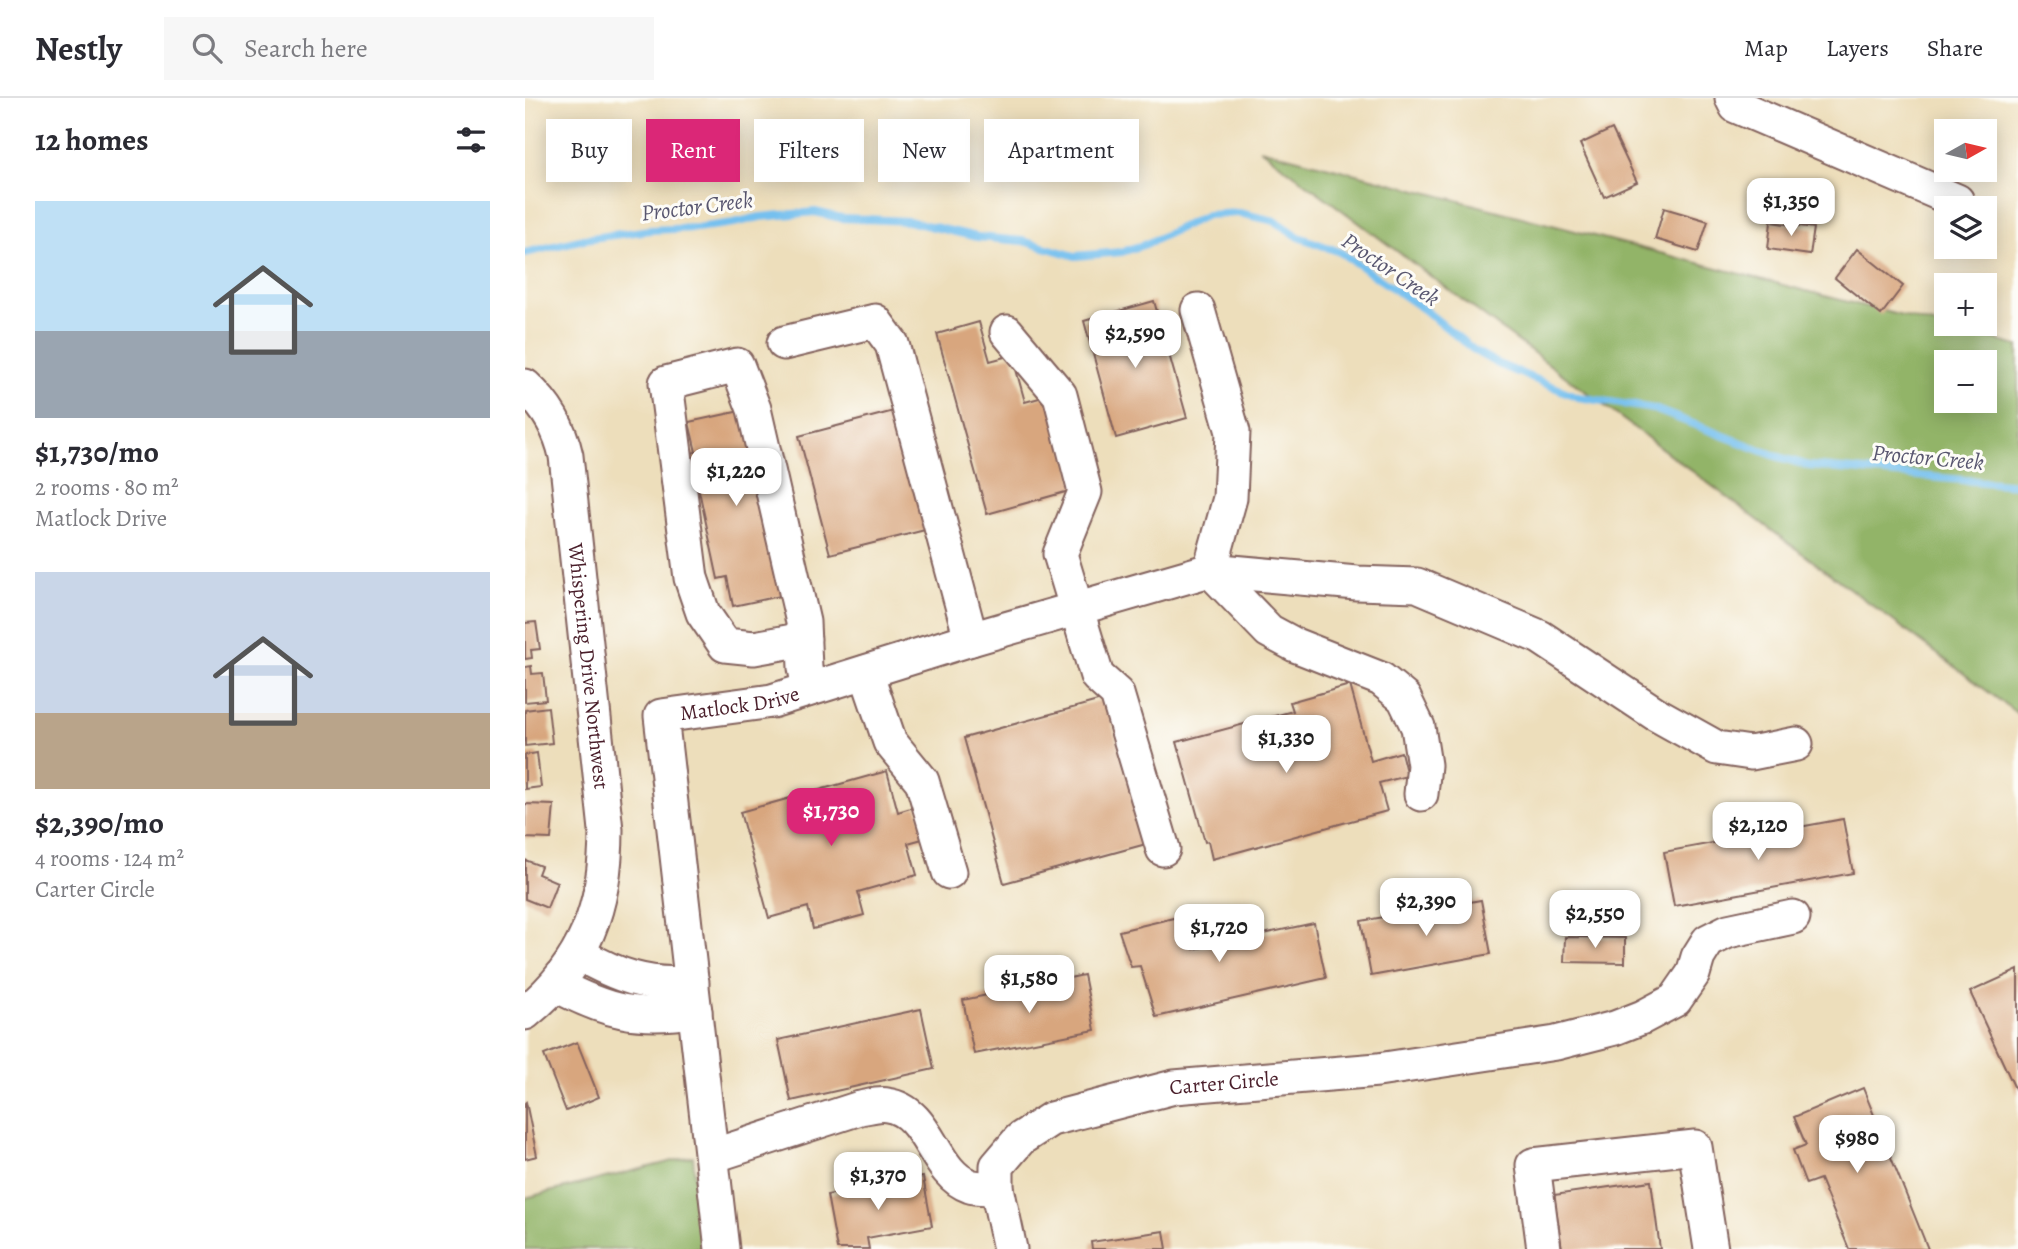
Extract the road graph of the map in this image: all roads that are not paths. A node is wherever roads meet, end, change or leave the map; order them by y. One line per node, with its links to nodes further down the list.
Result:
1 (1732, 98): 2 (street)
2 (1945, 196)
3 (1198, 310): 7 (street)
4 (1007, 332): 8 (street)
5 (784, 343): 10 (street)
6 (525, 386): 18 (street, Whispering Drive Northwest)
7 (1210, 570): 8 (street, Matlock Drive); 13 (street); 14 (street)
8 (1077, 609): 10 (street, Matlock Drive); 15 (street)
9 (804, 639): 9 (street); 12 (street)
10 (971, 639): 11 (street, Matlock Drive)
11 (866, 672): 12 (street, Matlock Drive); 16 (street)
12 (809, 689): 20 (street, Matlock Drive)
13 (1795, 744)
14 (1421, 794)
15 (1163, 849)
16 (949, 872)
17 (1793, 916): 23 (street, Carter Circle)
18 (579, 954): 19 (street, Whispering Drive Northwest); 20 (street)
19 (556, 985): 20 (street); 21 (street, Whispering Drive Northwest)
20 (693, 997): 22 (street, Matlock Drive)
21 (525, 1013)
22 (712, 1156): 23 (street); 24 (street, Matlock Drive)
23 (997, 1188): 25 (street, Carter Circle)
24 (722, 1249)
25 (1010, 1249)
26 (1544, 1249): 27 (street)
27 (1711, 1249)

